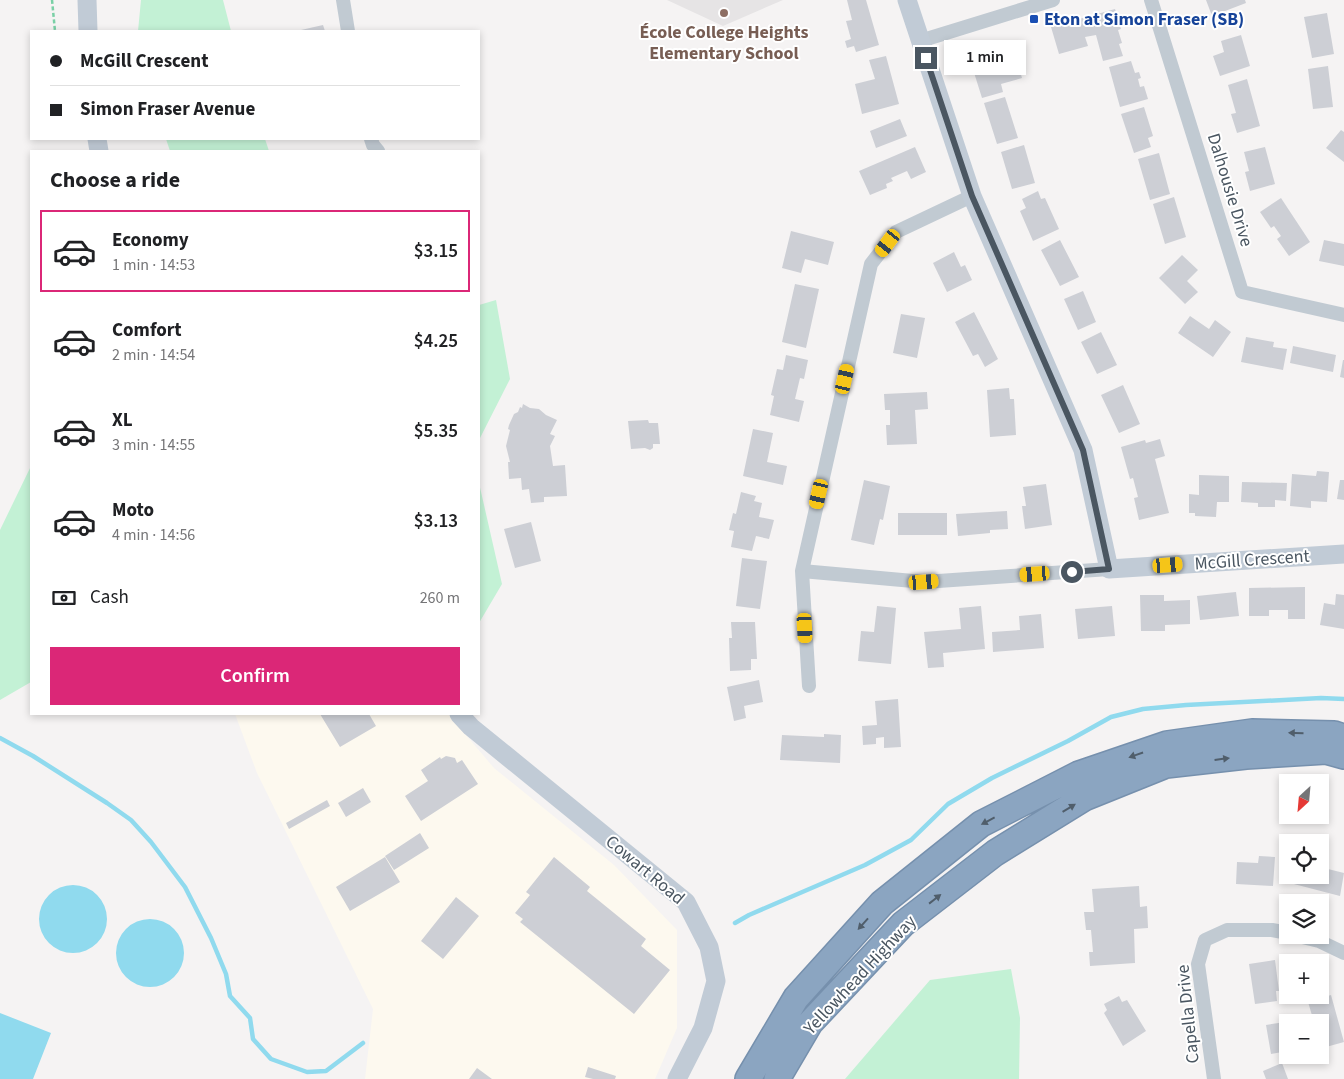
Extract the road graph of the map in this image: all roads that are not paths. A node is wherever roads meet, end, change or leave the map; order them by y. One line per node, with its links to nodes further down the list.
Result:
1 (87, 0): 6 (street)
2 (343, 0): 7 (street)
3 (907, 0): 8 (street)
4 (1053, 0): 8 (street)
5 (1151, 0): 10 (street, Dalhousie Drive)
6 (88, 30)
7 (348, 30)
8 (920, 41): 9 (street)
9 (972, 196): 12 (street); 13 (street)
10 (1344, 315)
11 (1344, 554): 12 (street, McGill Crescent)
12 (1109, 569): 13 (street, McGill Crescent)
13 (802, 571): 14 (street)
14 (809, 686)
15 (460, 715): 21 (street, Cowart Road)
16 (1344, 736): 22 (highway, Yellowhead Highway, one-way to 22)
17 (1344, 756): 23 (highway, Yellowhead Highway, one-way to 17)
18 (1279, 931): 24 (street, Capella Drive)
19 (1325, 944): 20 (street)
20 (1344, 953)
21 (677, 1079)
22 (748, 1079)
23 (777, 1079)
24 (1214, 1079)

